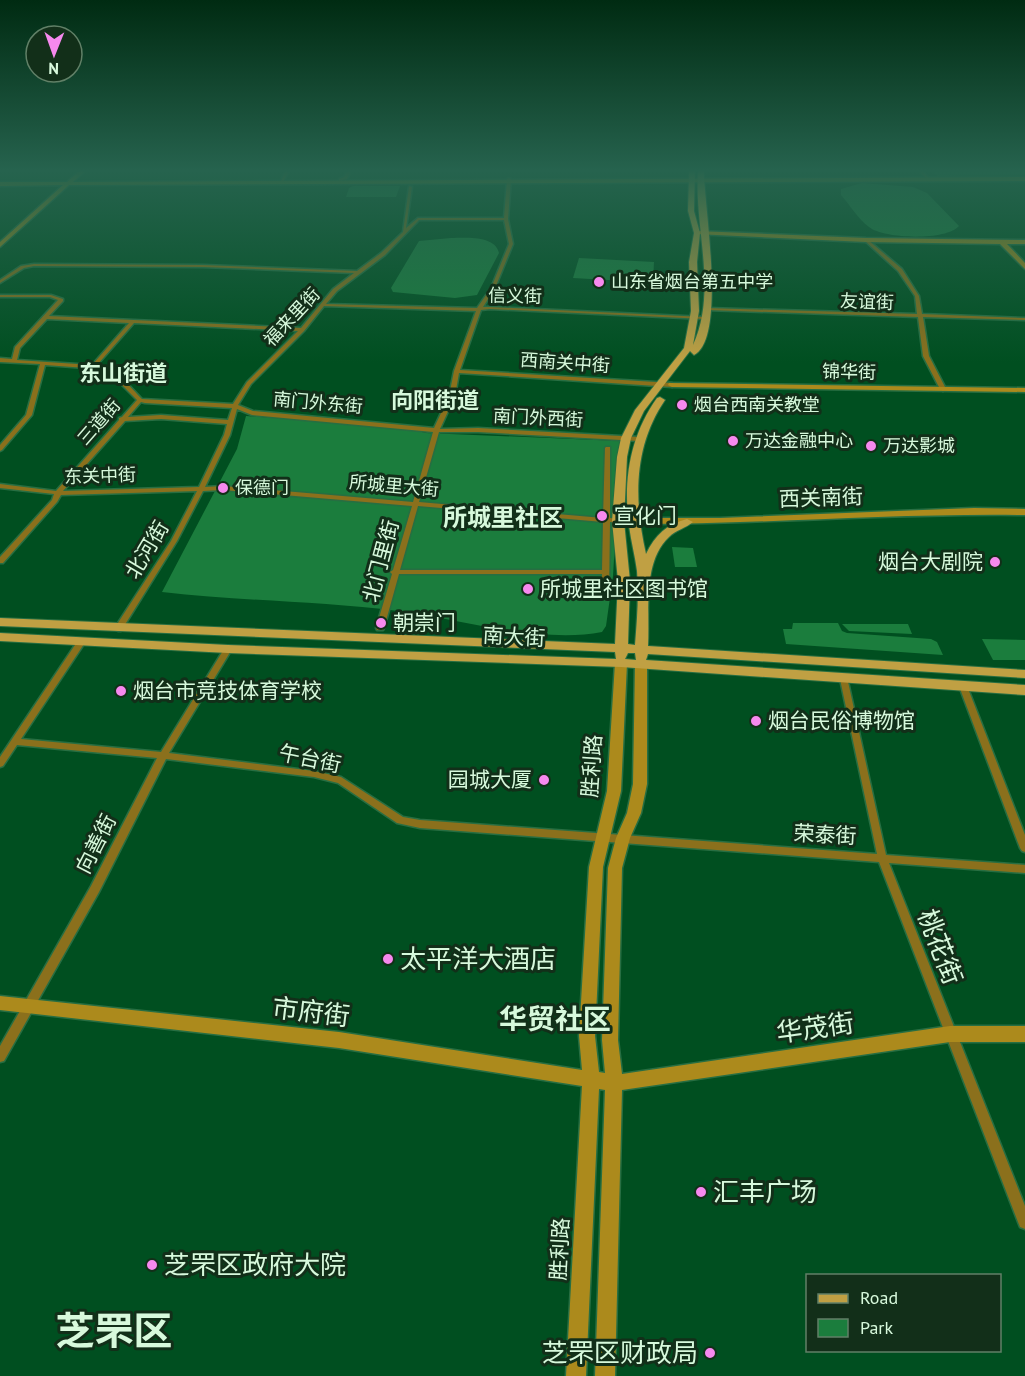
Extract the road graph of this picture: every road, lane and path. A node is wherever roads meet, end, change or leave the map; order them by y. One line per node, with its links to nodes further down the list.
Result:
1 (400, 235): 12 (street, 福来里街)
2 (509, 235): 16 (street)
3 (701, 235): 17 (main road, 胜利路)
4 (701, 235): 20 (main road, 胜利路)
5 (734, 235): 6 (main road)
6 (866, 240): 7 (main road); 19 (street)
7 (1002, 242): 8 (main road); 11 (main road)
8 (1012, 242): 9 (main road); 10 (main road)
9 (1025, 242)
10 (1025, 255)
11 (1025, 267)
12 (356, 272): 13 (street); 15 (street, 福来里街)
13 (0, 282)
14 (0, 296): 18 (street)
15 (324, 305): 16 (street, 信义街); 23 (street, 福来里街)
16 (479, 309): 20 (street, 信义街); 28 (street)
17 (706, 314): 19 (street, 友谊街); 20 (street, 信义街); 29 (main road, 胜利路)
18 (46, 317): 22 (street); 25 (street)
19 (922, 317): 21 (street, 友谊街); 30 (street)
20 (693, 318): 29 (main road, 胜利路)
21 (1025, 319)
22 (133, 321): 23 (street); 27 (street)
23 (302, 330): 33 (street, 福来里街)
24 (0, 360): 25 (street)
25 (14, 360): 26 (street)
26 (43, 362): 27 (street); 40 (street)
27 (94, 365): 32 (street)
28 (457, 371): 29 (street, 西南关中街); 36 (street)
29 (667, 384): 30 (main road, 锦华街); 37 (main road, 胜利路); 38 (main road, 胜利路)
30 (943, 389): 31 (main road, 锦华街)
31 (1025, 390)
32 (140, 400): 33 (street, 南门外东街); 34 (street, 三道街)
33 (235, 406): 35 (street, 福来里街); 36 (street, 南门外东街)
34 (121, 419): 35 (street); 43 (street, 三道街)
35 (229, 422): 42 (street, 北河街)
36 (437, 428): 37 (street, 南门外西街); 44 (street)
37 (626, 438): 38 (street, 南门外西街); 47 (main road, 胜利路)
38 (639, 439): 48 (main road, 胜利路)
39 (608, 448): 46 (street)
40 (0, 449)
41 (0, 486): 43 (street, 东关中街)
42 (202, 488): 43 (street, 东关中街); 44 (street, 所城里大街); 57 (street, 北河街)
43 (58, 493): 50 (street)
44 (414, 503): 46 (street, 所城里大街); 51 (street, 北门里街)
45 (1025, 512): 49 (main road, 西关南街)
46 (605, 520): 47 (street, 所城里大街); 52 (street)
47 (618, 521): 48 (main road, 西关南街); 61 (main road, 胜利路)
48 (634, 521): 49 (main road, 西关南街); 53 (main road, 胜利路)
49 (687, 522): 53 (main road)
50 (0, 561)
51 (394, 572): 52 (street); 56 (street, 北门里街)
52 (604, 572): 54 (street)
53 (643, 576): 62 (main road, 胜利路)
54 (605, 597)
55 (0, 622): 57 (main road, 南大街)
56 (380, 627)
57 (118, 629): 61 (main road, 南大街)
58 (0, 637): 59 (main road, 南大街)
59 (82, 641): 60 (main road, 南大街); 67 (street)
60 (228, 649): 61 (main road, 南大街); 68 (street, 向善街)
61 (621, 655): 62 (main road, 南大街); 70 (main road, 胜利路)
62 (642, 657): 63 (main road, 南大街); 64 (main road, 南大街); 71 (main road, 胜利路)
63 (1025, 674)
64 (844, 679): 65 (main road, 南大街); 73 (street, 桃花街)
65 (963, 686): 66 (main road, 南大街); 72 (street)
66 (1025, 690)
67 (16, 742): 68 (street, 午台街); 69 (street)
68 (163, 755): 70 (street, 午台街); 76 (street, 向善街)
69 (0, 764)
70 (604, 836): 71 (street, 午台街); 80 (main road, 胜利路)
71 (623, 838): 73 (street, 荣泰街); 81 (main road, 胜利路)
72 (1025, 848)
73 (882, 857): 74 (street, 荣泰街); 77 (street, 桃花街)
74 (1025, 869)
75 (0, 1003): 76 (main road, 市府街)
76 (29, 1007): 79 (street, 向善街); 80 (main road, 市府街)
77 (950, 1034): 78 (main road, 华茂街); 81 (main road, 华茂街); 82 (street, 桃花街)
78 (1025, 1034)
79 (0, 1058)
80 (591, 1080): 81 (main road, 市府街); 83 (main road, 胜利路)
81 (614, 1083): 84 (main road, 胜利路)
82 (1025, 1222)
83 (576, 1376)
84 (605, 1376)

